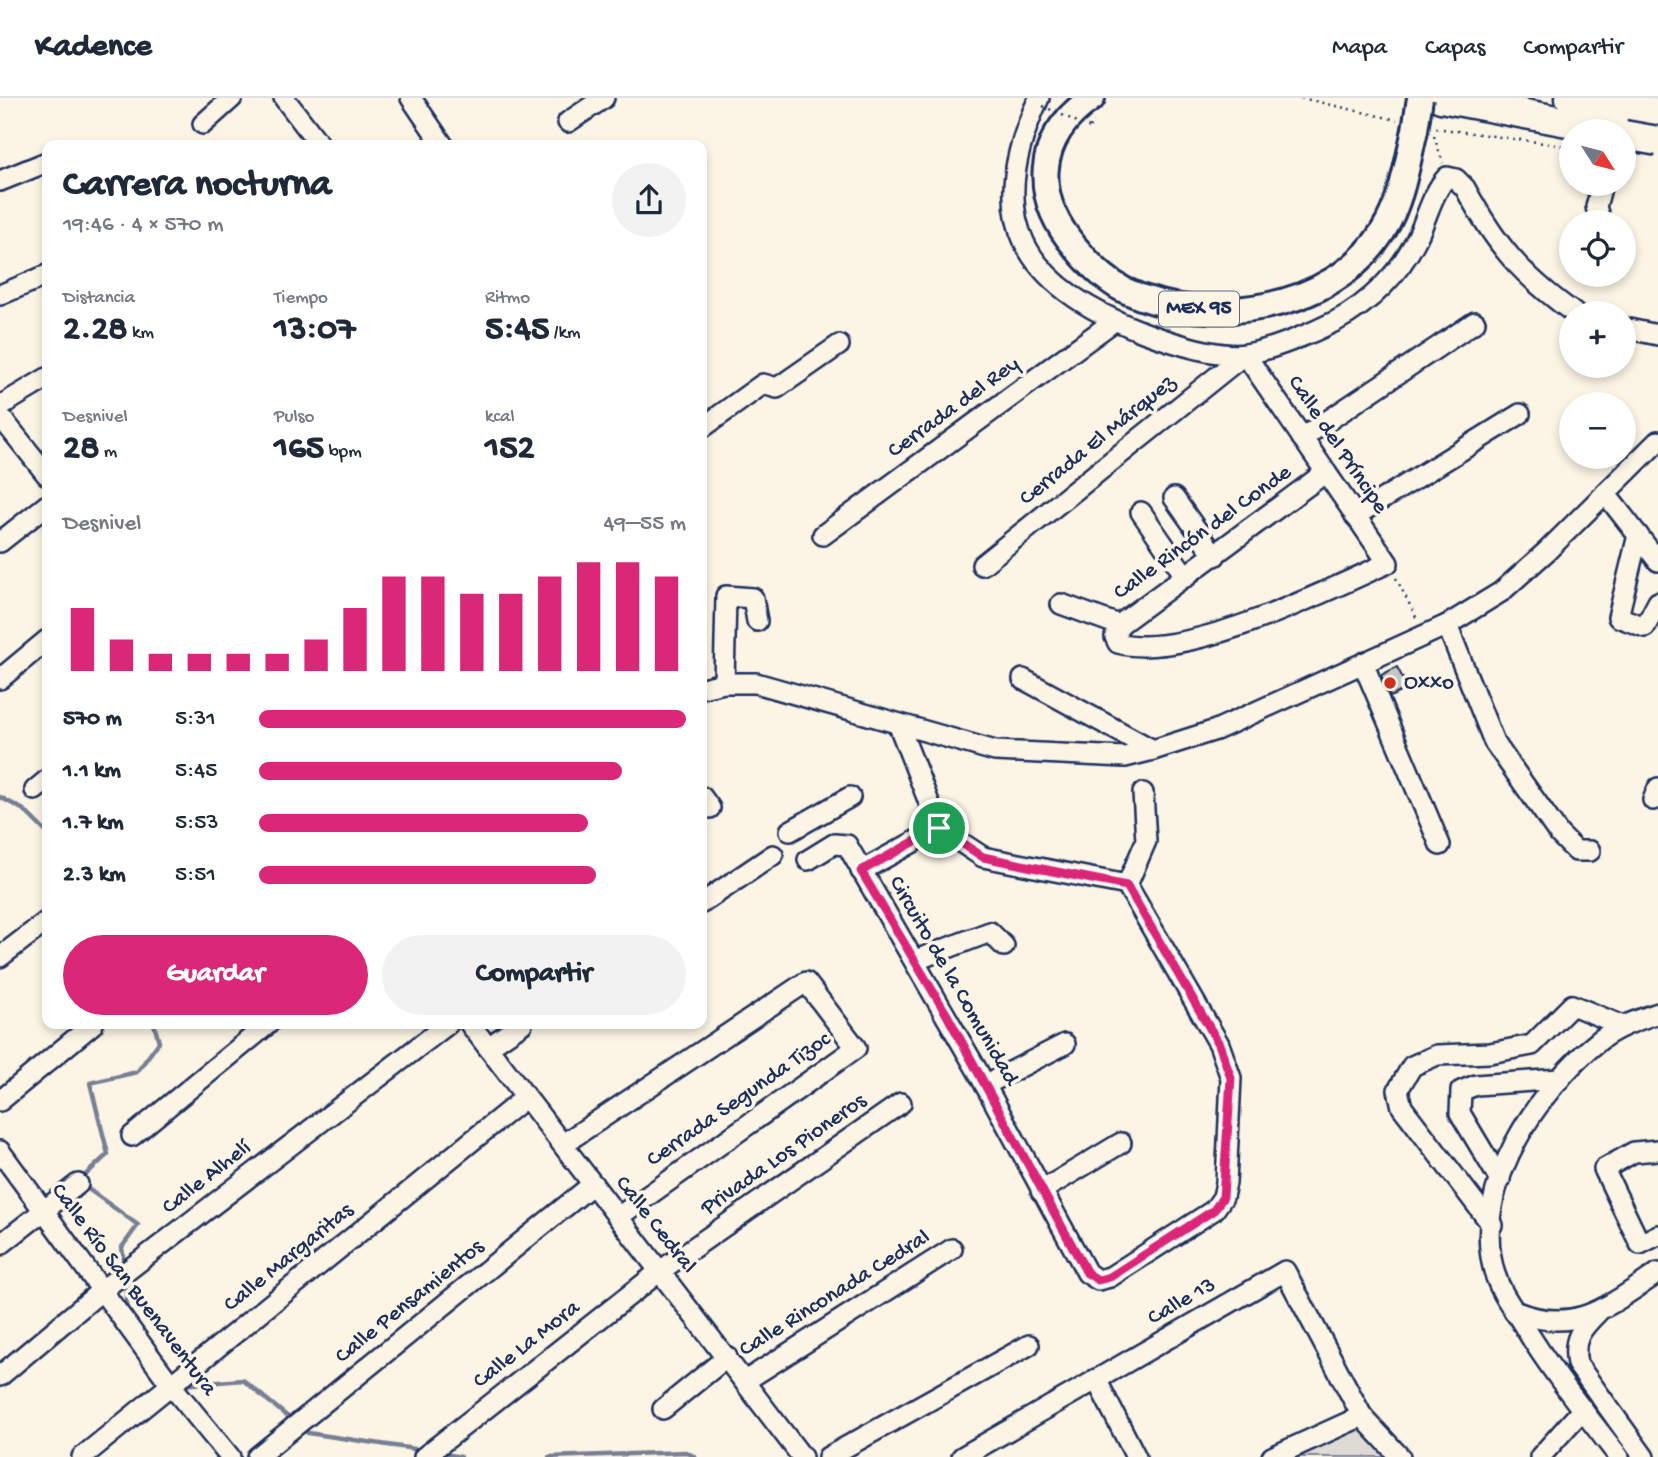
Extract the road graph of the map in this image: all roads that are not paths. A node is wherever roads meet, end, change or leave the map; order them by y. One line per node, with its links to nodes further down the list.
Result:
1 (232, 98): 16 (street)
2 (284, 98): 19 (street)
3 (411, 98): 20 (street)
4 (604, 98): 14 (street)
5 (1092, 98): 6 (main road, MEX 95, bridge)
6 (1420, 98)
7 (1440, 98): 13 (highway); 15 (highway)
8 (1570, 98): 12 (highway)
9 (1605, 98): 11 (main road)
10 (1041, 102): 28 (street)
11 (1658, 107)
12 (1658, 113)
13 (1559, 120)
14 (568, 122)
15 (1559, 122)
16 (203, 124)
17 (1636, 136): 21 (highway, bridge)
18 (1636, 139): 22 (highway)
19 (316, 140)
20 (440, 140)
21 (1658, 140)
22 (1658, 147)
23 (42, 164): 24 (street)
24 (0, 181)
25 (42, 277): 26 (street)
26 (0, 295)
27 (1559, 303): 33 (street)
28 (1114, 321): 33 (street); 48 (street, Cerrada del Rey)
29 (1475, 322): 39 (street)
30 (1636, 330): 31 (street)
31 (1658, 335)
32 (839, 345): 38 (street)
33 (1245, 354): 39 (street, Calle del Príncipe); 53 (street, Cerrada El Márquez)
34 (42, 381): 35 (street)
35 (0, 406)
36 (1520, 414): 47 (street)
37 (0, 416): 41 (street)
38 (707, 424)
39 (1302, 438): 42 (street, Calle del Príncipe)
40 (1658, 441): 43 (street)
41 (42, 469)
42 (1326, 472): 47 (street, Calle del Príncipe); 51 (street, Calle Rincón del Conde)
43 (1605, 493): 49 (street); 58 (street)
44 (1174, 498): 51 (street)
45 (42, 509): 50 (street)
46 (1141, 512): 54 (street)
47 (1355, 516): 59 (street, Calle del Príncipe)
48 (823, 535)
49 (1638, 535): 52 (street); 55 (street)
50 (0, 542)
51 (1215, 556): 54 (street, Calle Rincón del Conde)
52 (1658, 561)
53 (982, 565)
54 (1186, 577): 59 (street, Calle Rincón del Conde)
55 (1658, 602)
56 (1061, 604): 59 (street)
57 (758, 621): 64 (street)
58 (1447, 625): 61 (street); 75 (street)
59 (1117, 631)
60 (42, 644): 62 (street)
61 (1363, 663): 67 (street); 74 (street)
62 (0, 679)
63 (1023, 679): 67 (street)
64 (724, 683): 65 (street); 66 (street)
65 (707, 687)
66 (898, 726): 67 (street); 71 (street)
67 (1153, 750)
68 (1143, 793): 79 (street)
69 (850, 797): 70 (street)
70 (819, 813): 72 (street); 73 (street)
71 (939, 828): 78 (street, Circuito de la Comunidad); 79 (street)
72 (790, 831)
73 (834, 844): 77 (street); 78 (street)
74 (1440, 845)
75 (1590, 851)
76 (773, 855): 80 (street)
77 (808, 860)
78 (861, 871): 84 (street, Circuito de la Comunidad)
79 (1127, 886): 107 (street, Circuito de la Comunidad)
80 (707, 900)
81 (42, 925): 83 (street)
82 (1004, 946): 84 (street)
83 (0, 957)
84 (916, 960): 95 (street, Circuito de la Comunidad)
85 (1658, 1013): 86 (street)
86 (1623, 1026): 94 (street); 110 (street)
87 (87, 1029): 97 (street)
88 (262, 1029): 99 (street)
89 (441, 1029): 116 (street, Calle Alhelí)
90 (474, 1029): 93 (street, Calle Cedral)
91 (515, 1029): 93 (street)
92 (1065, 1044): 95 (street)
93 (488, 1047): 96 (street, Calle Cedral)
94 (1560, 1079): 104 (street); 104 (street)
95 (985, 1085): 107 (street, Circuito de la Comunidad)
96 (526, 1097): 101 (street, Calle Cedral); 123 (street, Calle Margaritas)
97 (0, 1101)
98 (901, 1103): 114 (street, Privada Los Pioneros)
99 (132, 1136)
100 (1121, 1143): 107 (street)
101 (563, 1144): 106 (street, Calle Cedral); 109 (street, Cerrada Segunda Tizoc)
102 (1658, 1150): 111 (street)
103 (0, 1151): 108 (street, Calle Río San Buenaventura)
104 (1500, 1180): 110 (street)
105 (78, 1184): 108 (street)
106 (593, 1184): 109 (street, Calle Cedral); 133 (street, Calle Pensamientos)
107 (1041, 1191)
108 (41, 1211): 112 (street); 116 (street, Calle Río San Buenaventura)
109 (618, 1217): 114 (street, Calle Cedral)
110 (1492, 1225): 117 (street)
111 (1658, 1235)
112 (0, 1245)
113 (952, 1250): 124 (street, Calle Rinconada Cedral)
114 (660, 1272): 120 (street, Calle Cedral); 134 (street, Calle La Mora)
115 (1658, 1273): 118 (street)
116 (107, 1286): 121 (street, Calle Alhelí); 123 (street, Calle Río San Buenaventura)
117 (1514, 1311): 118 (street); 126 (street)
118 (1598, 1312): 128 (street)
119 (1029, 1345): 136 (street)
120 (726, 1357): 124 (street, Calle Cedral); 125 (street)
121 (0, 1376)
122 (1096, 1379): 127 (street, Calle 13); 130 (street, Calle 13); 137 (street)
123 (176, 1381): 131 (street, Calle Margaritas); 132 (street, Calle Río San Buenaventura)
124 (745, 1381): 135 (street, Calle Cedral)
125 (663, 1409)
126 (1583, 1409): 129 (street); 140 (street)
127 (1362, 1416): 138 (street); 139 (street)
128 (1623, 1429): 129 (street); 141 (street)
129 (1611, 1447)
130 (962, 1456)
131 (82, 1457)
132 (230, 1457)
133 (257, 1457)
134 (424, 1457)
135 (802, 1457)
136 (828, 1457)
137 (1136, 1457)
138 (1272, 1457)
139 (1400, 1457)
140 (1540, 1457)
141 (1644, 1457)

